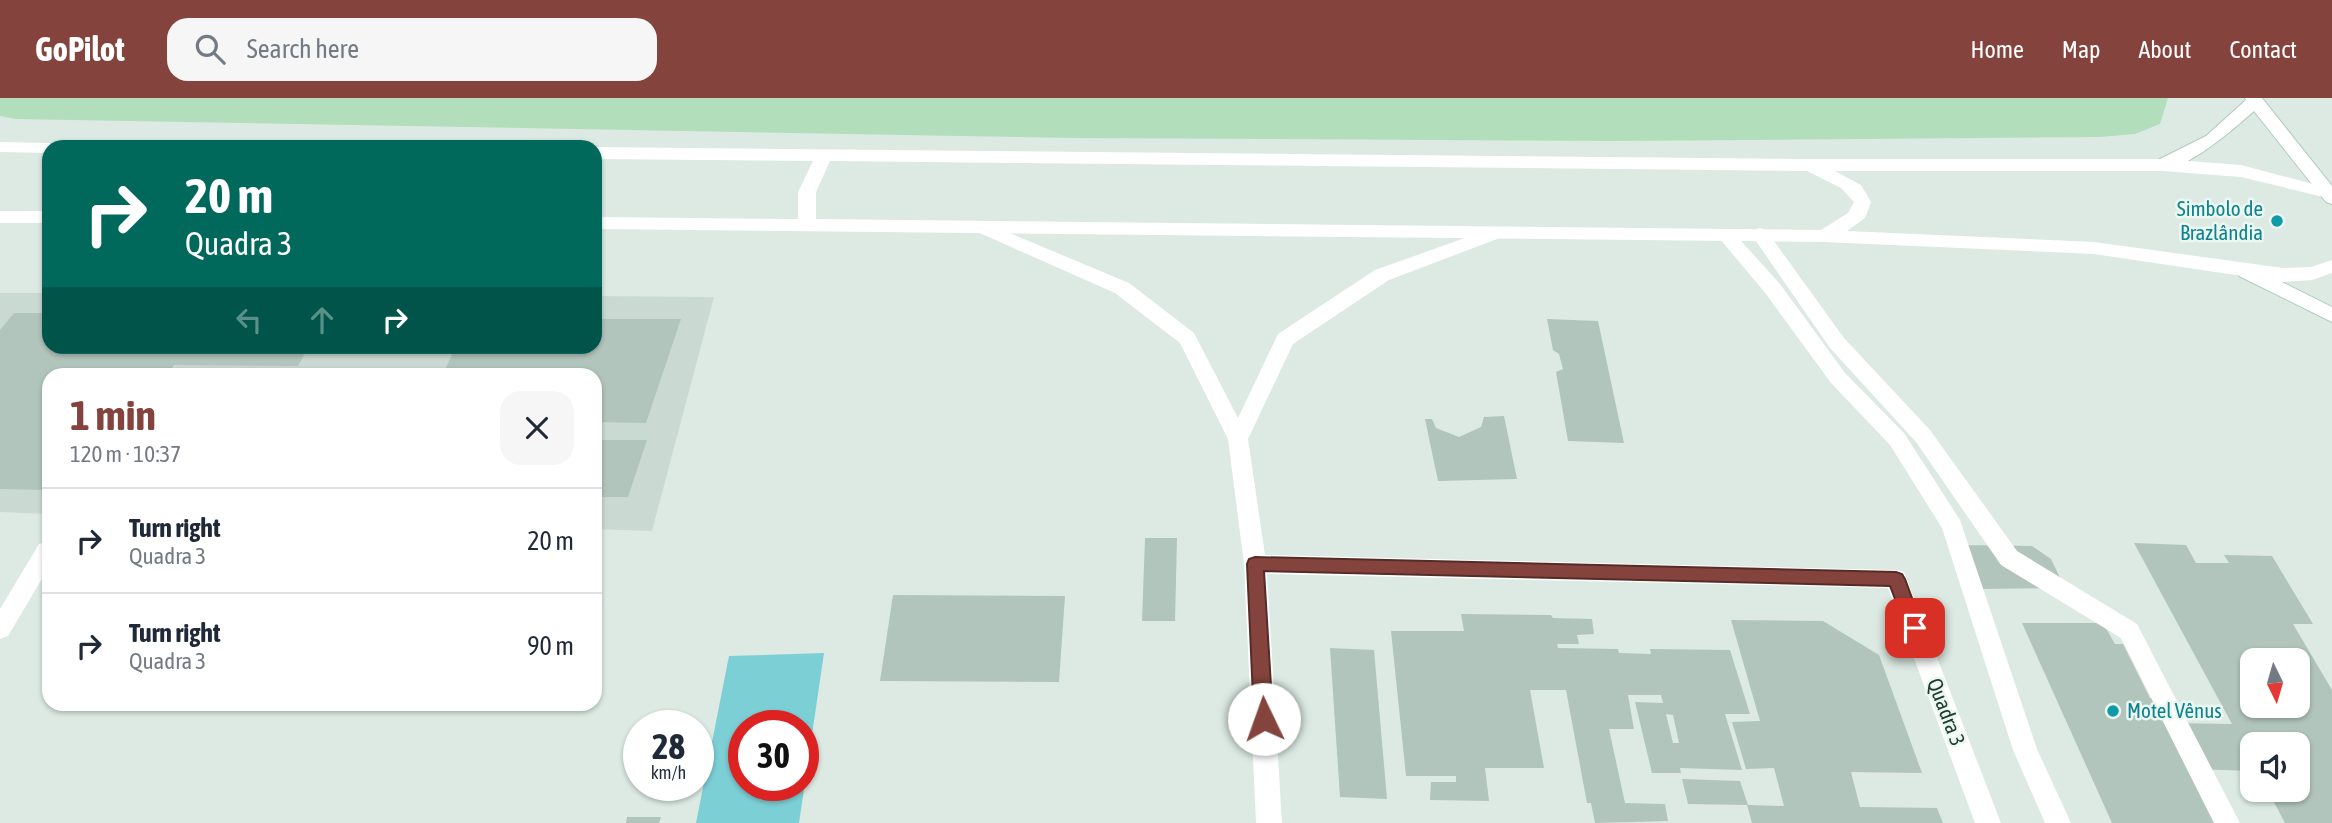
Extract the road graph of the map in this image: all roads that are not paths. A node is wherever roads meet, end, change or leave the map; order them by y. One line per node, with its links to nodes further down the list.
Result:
1 (2254, 100): 7 (street); 8 (street)
2 (0, 147): 3 (street)
3 (42, 148)
4 (602, 153): 5 (street)
5 (824, 155): 6 (street); 12 (street)
6 (1805, 165): 7 (street); 17 (street)
7 (2162, 165): 8 (street)
8 (2330, 196)
9 (0, 217): 10 (street)
10 (42, 217)
11 (602, 223): 12 (street)
12 (807, 225): 13 (street)
13 (981, 228): 14 (street); 21 (street)
14 (1499, 232): 16 (street); 21 (street)
15 (1760, 234): 16 (street); 17 (street); 28 (street)
16 (1726, 235): 27 (street)
17 (1824, 236): 19 (street)
18 (2332, 266): 19 (street)
19 (2246, 271): 20 (street)
20 (2332, 316)
21 (1238, 439): 23 (street)
22 (42, 559): 24 (street)
23 (1255, 564): 25 (street); 26 (street, Quadra 3)
24 (0, 629)
25 (1269, 823)
26 (1988, 823)
27 (2057, 823)
28 (2227, 823)

